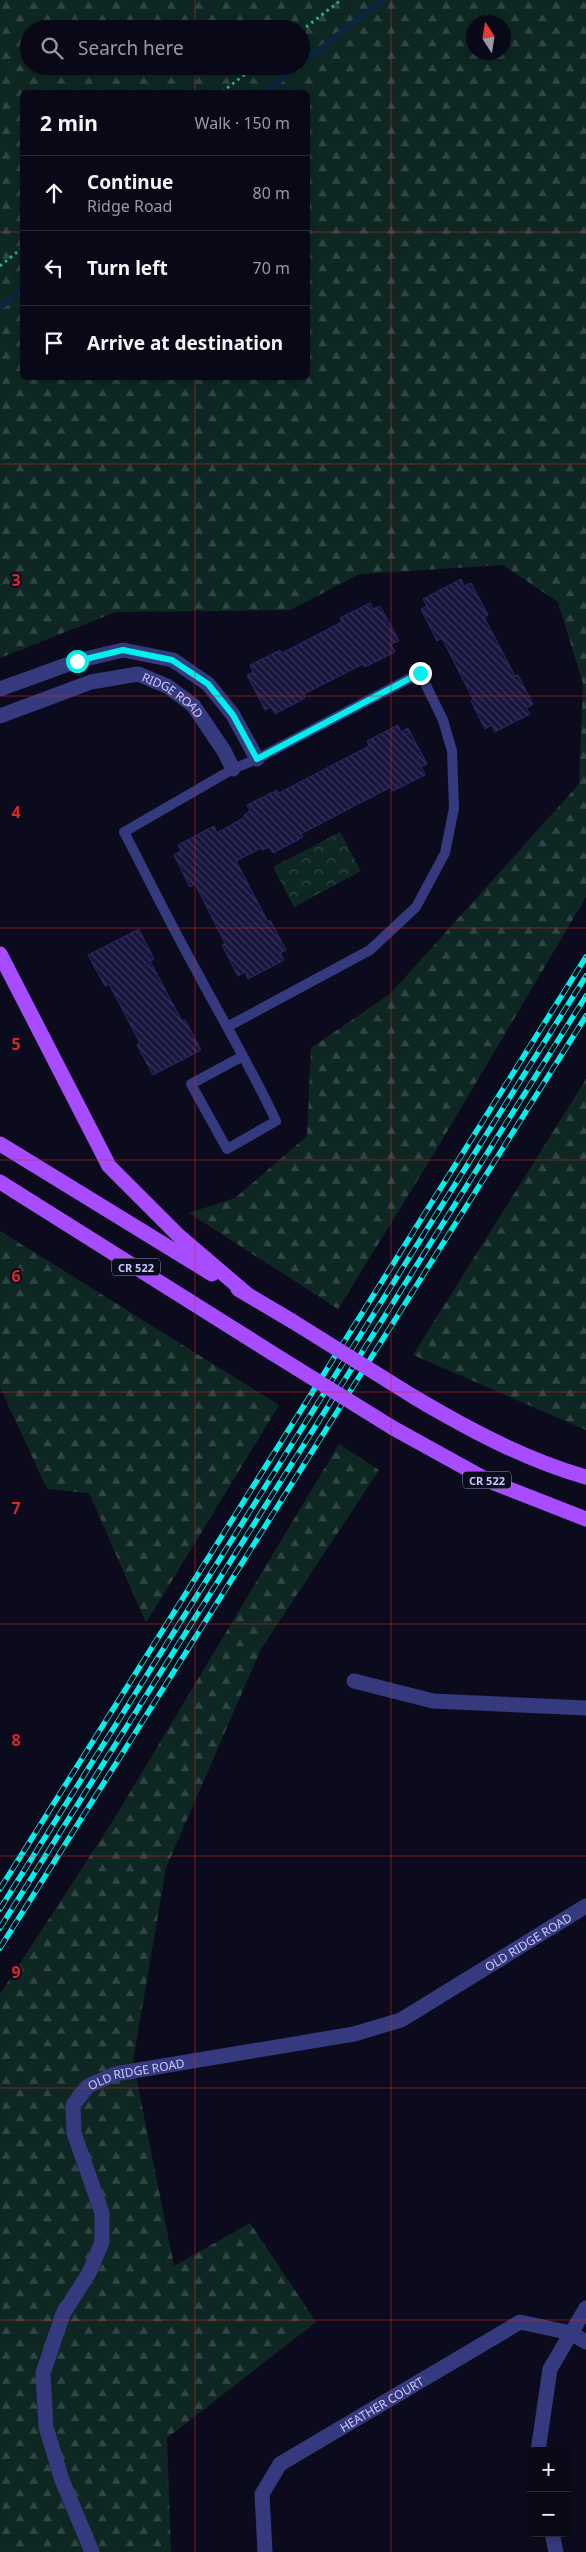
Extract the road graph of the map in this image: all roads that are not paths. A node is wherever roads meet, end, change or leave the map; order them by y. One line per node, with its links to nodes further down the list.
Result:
1 (0, 689): 3 (street, RIDGE ROAD)
2 (0, 716): 4 (street, RIDGE ROAD)
3 (257, 759): 4 (lane); 6 (lane)
4 (232, 769): 6 (lane)
5 (0, 954): 10 (main road)
6 (227, 1027): 7 (lane)
7 (243, 1056): 7 (lane)
8 (0, 1144): 10 (main road, CR 522)
9 (0, 1182): 12 (main road, CR 522, bridge)
10 (247, 1294): 11 (main road, CR 522, bridge)
11 (586, 1477)
12 (586, 1519)
13 (354, 1681): 14 (street)
14 (586, 1708)
15 (586, 1906): 21 (street, OLD RIDGE ROAD)
16 (586, 2308): 17 (street)
17 (570, 2333): 18 (street, HEATHER COURT); 19 (street); 22 (street, HEATHER COURT)
18 (586, 2342)
19 (539, 2447)
20 (553, 2537): 23 (street)
21 (92, 2552)
22 (265, 2552)
23 (556, 2552)

